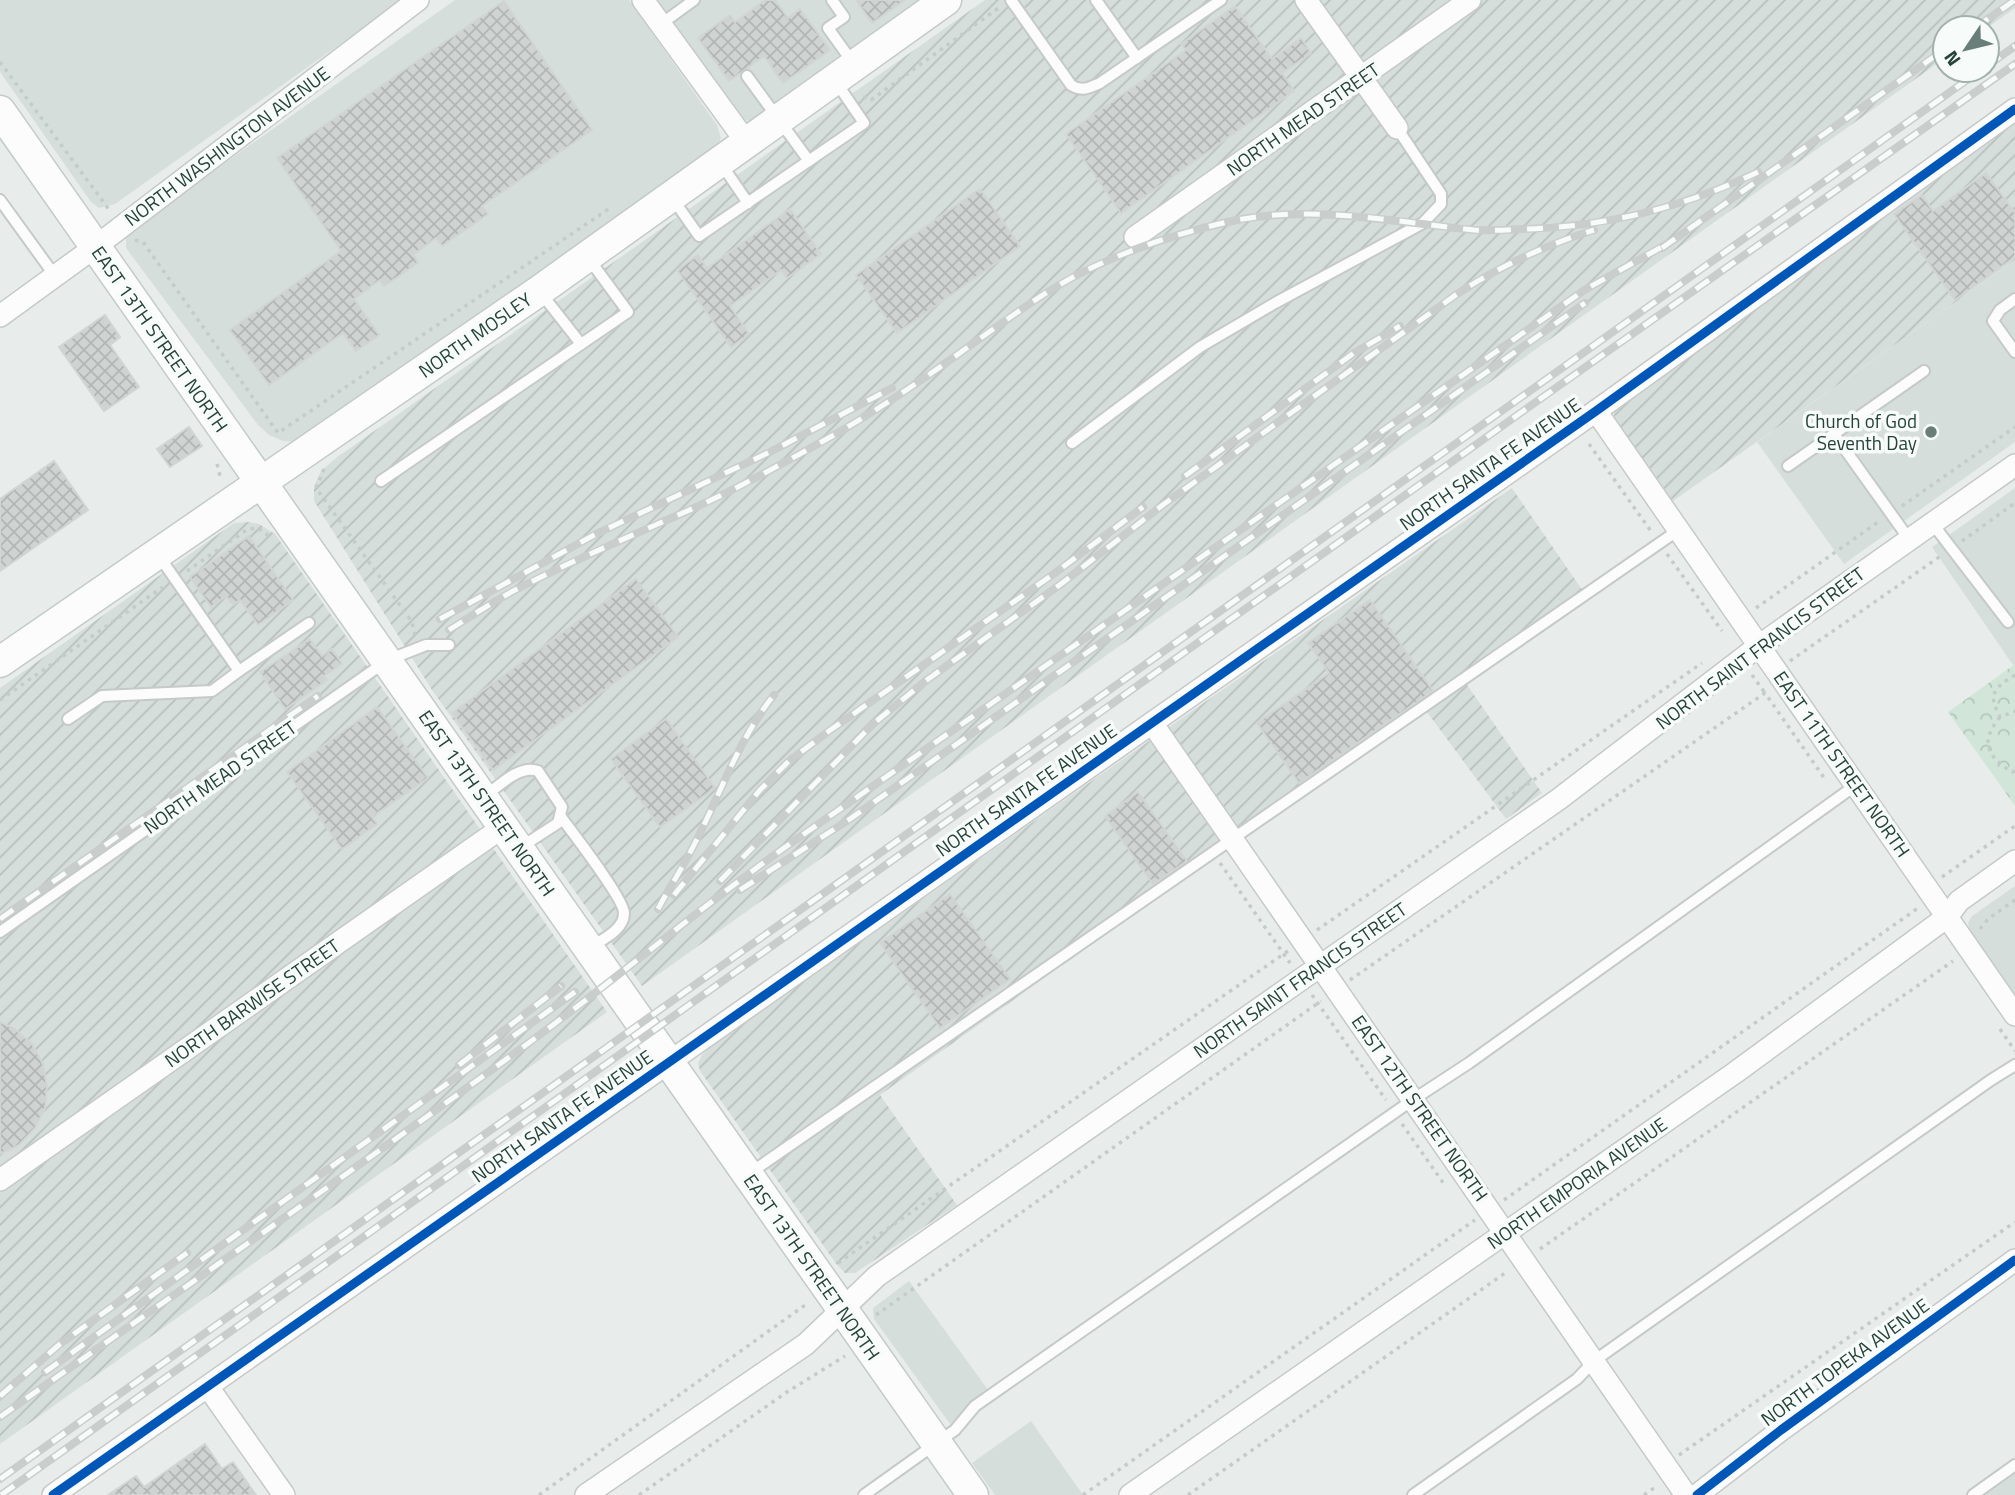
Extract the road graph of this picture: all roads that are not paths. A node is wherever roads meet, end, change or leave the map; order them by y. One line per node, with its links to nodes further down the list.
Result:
1 (418, 0): 27 (street, NORTH WASHINGTON AVENUE)
2 (643, 0): 11 (street)
3 (694, 0): 11 (lane)
4 (832, 0): 13 (lane)
5 (1011, 0): 12 (lane)
6 (1096, 0): 12 (lane)
7 (1221, 0): 12 (lane)
8 (1306, 0): 15 (street)
9 (1470, 0): 15 (street, NORTH MEAD STREET)
10 (943, 1): 13 (main road, NORTH MOSLEY)
11 (661, 24): 20 (street)
12 (1137, 58)
13 (845, 72): 18 (main road, NORTH MOSLEY); 21 (lane)
14 (747, 76): 18 (lane)
15 (1362, 78): 19 (street); 26 (street, NORTH MEAD STREET)
16 (2015, 109): 36 (street, NORTH SANTA FE AVENUE)
17 (0, 111): 27 (main road, EAST 13TH STREET NORTH)
18 (778, 120): 20 (main road, NORTH MOSLEY); 21 (lane)
19 (1397, 128): 38 (lane)
20 (747, 142): 22 (main road, NORTH MOSLEY)
21 (808, 161): 25 (lane)
22 (719, 162): 23 (main road, NORTH MOSLEY); 25 (lane)
23 (671, 196): 25 (lane); 28 (main road, NORTH MOSLEY)
24 (1, 203): 29 (lane)
25 (748, 203)
26 (1135, 237)
27 (95, 247): 29 (street, NORTH WASHINGTON AVENUE); 42 (main road, EAST 13TH STREET NORTH)
28 (587, 257): 30 (main road, NORTH MOSLEY); 33 (lane)
29 (55, 276): 32 (street, NORTH WASHINGTON AVENUE)
30 (540, 290): 33 (lane); 42 (main road, NORTH MOSLEY)
31 (2015, 299): 34 (lane)
32 (0, 316)
33 (581, 344): 41 (lane)
34 (2015, 352)
35 (1924, 371): 37 (lane)
36 (1596, 411): 44 (street, EAST 11TH STREET NORTH); 55 (street, NORTH SANTA FE AVENUE)
37 (1834, 434): 40 (lane); 45 (lane)
38 (1072, 443)
39 (2015, 465): 43 (street, NORTH SAINT FRANCIS STREET)
40 (1788, 466)
41 (381, 481)
42 (261, 482): 46 (main road, NORTH MOSLEY); 51 (main road, EAST 13TH STREET NORTH)
43 (1932, 523): 45 (street, NORTH SAINT FRANCIS STREET); 47 (lane)
44 (1680, 529): 49 (street, EAST 11TH STREET NORTH); 60 (lane)
45 (1909, 539): 49 (street, NORTH SAINT FRANCIS STREET)
46 (157, 553): 52 (main road, NORTH MOSLEY); 53 (lane)
47 (2008, 622)
48 (309, 623): 53 (lane)
49 (1767, 640): 56 (street, EAST 11TH STREET NORTH); 65 (street, NORTH SAINT FRANCIS STREET)
50 (449, 645): 51 (lane, NORTH MEAD STREET)
51 (388, 660): 57 (main road, EAST 13TH STREET NORTH); 63 (lane, NORTH MEAD STREET)
52 (0, 662)
53 (239, 671): 54 (lane)
54 (68, 719)
55 (1152, 723): 60 (street, EAST 12TH STREET NORTH); 67 (street, NORTH SANTA FE AVENUE)
56 (1856, 785): 62 (street, EAST 11TH STREET NORTH); 69 (lane)
57 (483, 798): 58 (lane); 59 (main road, EAST 13TH STREET NORTH)
58 (561, 817): 59 (lane); 64 (lane)
59 (511, 838): 64 (main road, EAST 13TH STREET NORTH); 71 (street, NORTH BARWISE STREET)
60 (1233, 839): 65 (street, EAST 12TH STREET NORTH); 70 (lane)
61 (2015, 861): 62 (street, NORTH EMPORIA AVENUE)
62 (1952, 910): 66 (street, EAST 11TH STREET NORTH); 72 (street, NORTH EMPORIA AVENUE)
63 (0, 932)
64 (589, 949): 67 (main road, EAST 13TH STREET NORTH)
65 (1321, 965): 69 (street, EAST 12TH STREET NORTH); 74 (street, NORTH SAINT FRANCIS STREET)
66 (2015, 1015)
67 (669, 1062): 70 (main road, EAST 13TH STREET NORTH); 76 (street, NORTH SANTA FE AVENUE)
68 (2015, 1065): 75 (lane)
69 (1414, 1099): 72 (street, EAST 12TH STREET NORTH); 77 (lane)
70 (747, 1175): 74 (main road, EAST 13TH STREET NORTH)
71 (0, 1180)
72 (1506, 1232): 75 (street, EAST 12TH STREET NORTH); 84 (street, NORTH EMPORIA AVENUE)
73 (2015, 1260): 87 (street, NORTH TOPEKA AVENUE)
74 (842, 1310): 77 (main road, EAST 13TH STREET NORTH); 81 (street, NORTH SAINT FRANCIS STREET)
75 (1594, 1361): 85 (lane); 86 (street, EAST 12TH STREET NORTH)
76 (208, 1387): 79 (street, NORTH SANTA FE AVENUE); 80 (street)
77 (937, 1443): 82 (lane); 83 (main road, EAST 13TH STREET NORTH)
78 (2015, 1465): 88 (lane)
79 (53, 1495)
80 (284, 1495)
81 (586, 1495)
82 (864, 1495)
83 (973, 1495)
84 (1130, 1495)
85 (1413, 1495)
86 (1686, 1495)
87 (1697, 1495)
88 (1973, 1495)

